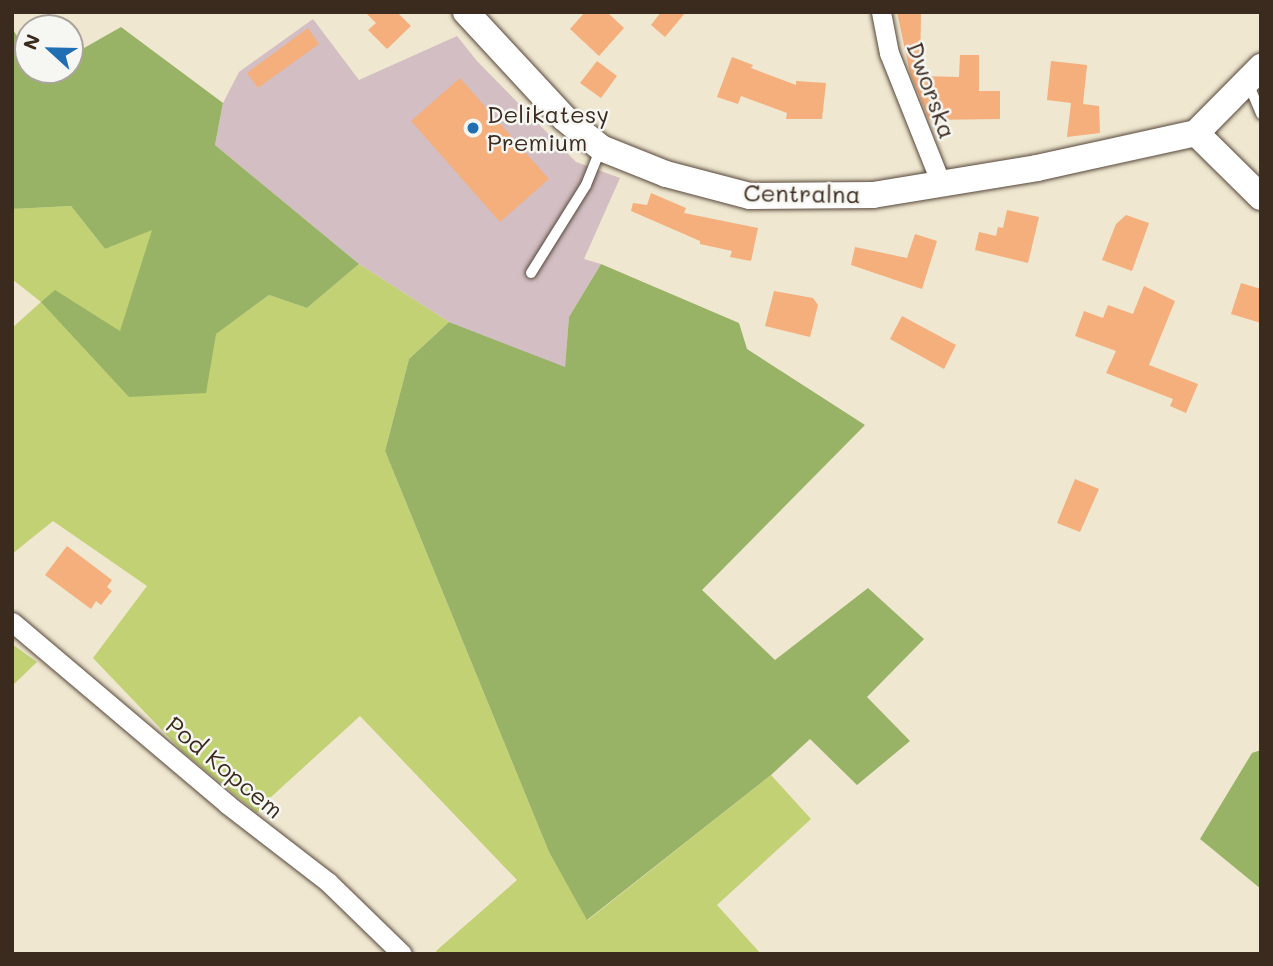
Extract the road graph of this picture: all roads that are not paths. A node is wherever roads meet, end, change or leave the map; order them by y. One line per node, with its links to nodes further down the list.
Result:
1 (466, 12): 6 (street, Centralna)
2 (881, 12): 7 (street, Dworska)
3 (1254, 74): 4 (lane); 5 (street)
4 (1261, 114)
5 (1196, 132): 7 (street, Centralna); 8 (street)
6 (601, 148): 7 (street, Centralna); 9 (lane)
7 (941, 184)
8 (1261, 197)
9 (531, 273)
10 (12, 622): 11 (street, Pod Kopcem)
11 (402, 954)

